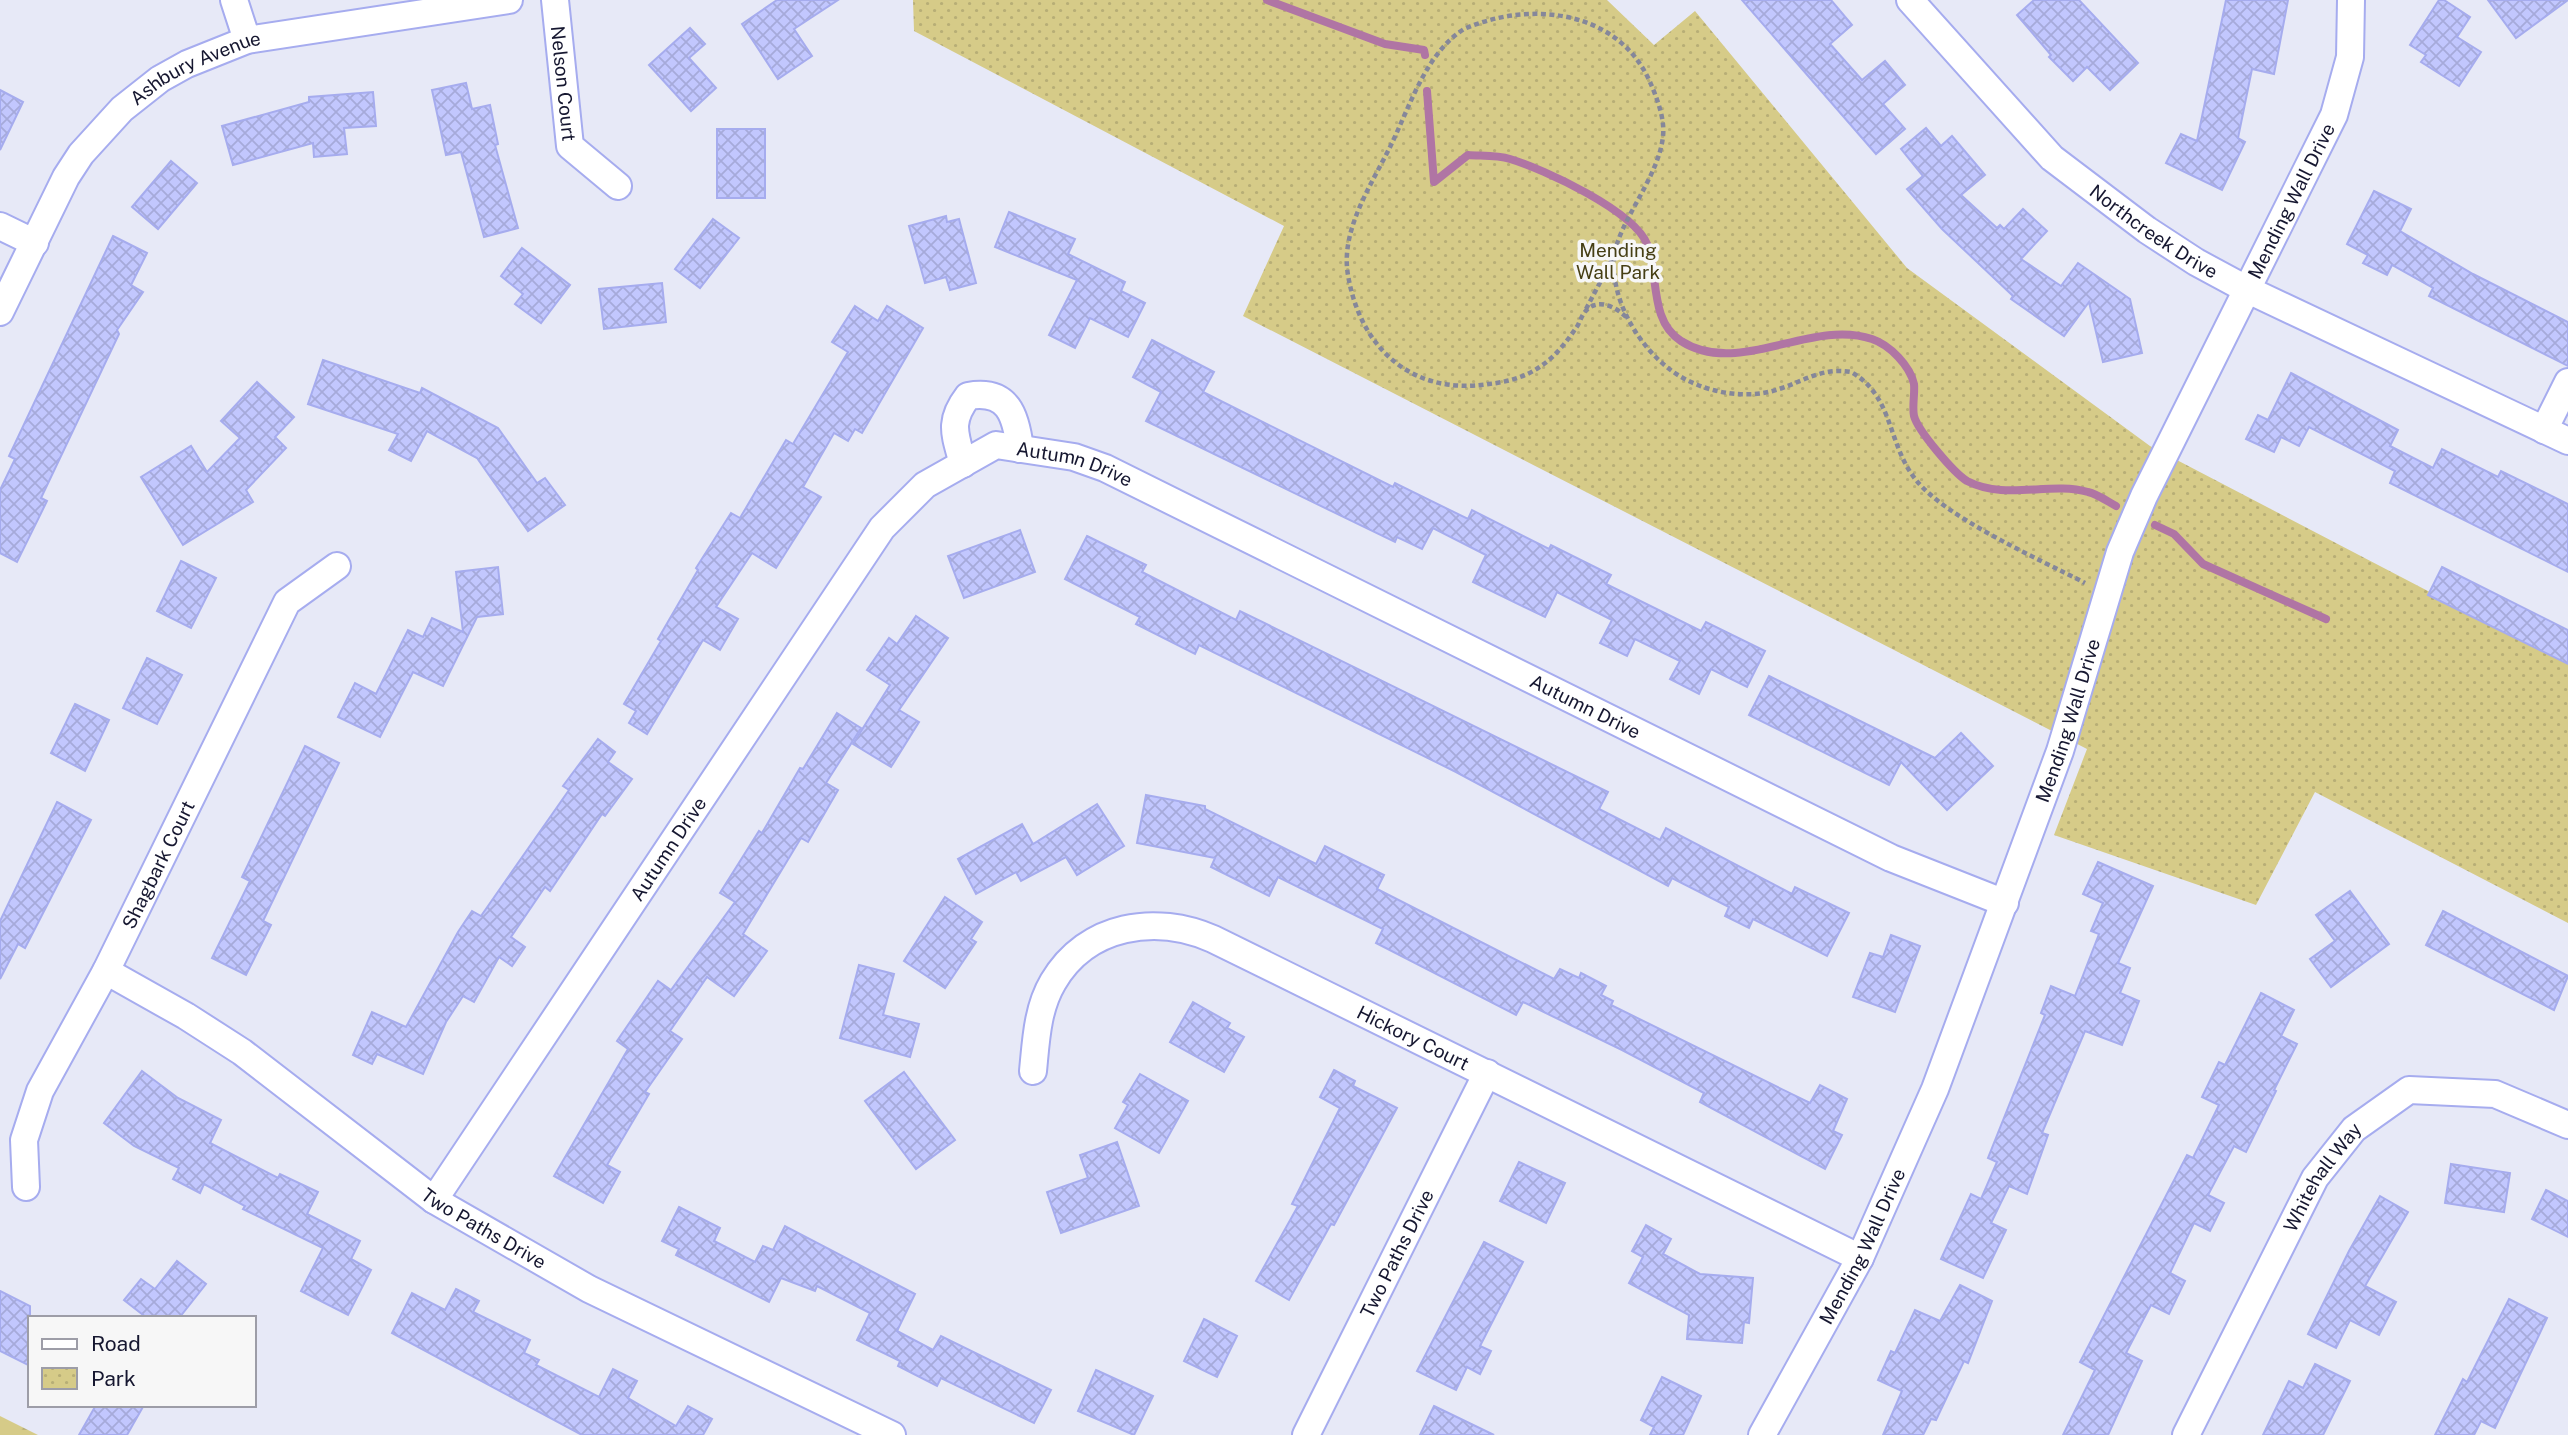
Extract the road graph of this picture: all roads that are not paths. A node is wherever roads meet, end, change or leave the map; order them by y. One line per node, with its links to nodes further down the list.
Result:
1 (234, 0): 6 (street)
2 (509, 0): 6 (street, Ashbury Avenue)
3 (555, 0): 7 (street, Nelson Court)
4 (1910, 0): 10 (street, Northcreek Drive)
5 (2351, 0): 10 (street, Mending Wall Drive)
6 (247, 40): 9 (street, Ashbury Avenue)
7 (618, 187)
8 (0, 226): 9 (street)
9 (35, 243): 11 (street, Ashbury Avenue)
10 (2246, 289): 13 (street, Northcreek Drive); 18 (street, Mending Wall Drive)
11 (0, 312)
12 (2568, 382): 13 (street)
13 (2544, 430): 14 (street, Northcreek Drive)
14 (2568, 441)
15 (1020, 449): 16 (street, Autumn Drive); 16 (street); 18 (street, Autumn Drive)
16 (963, 464): 24 (street, Autumn Drive)
17 (337, 566): 19 (street, Shagbark Court)
18 (2005, 903): 25 (street, Mending Wall Drive)
19 (106, 971): 23 (street, Shagbark Court); 24 (street, Two Paths Drive)
20 (1033, 1071): 21 (street, Hickory Court)
21 (1487, 1073): 25 (street, Hickory Court); 27 (street, Two Paths Drive)
22 (2568, 1125): 29 (street, Whitehall Way)
23 (26, 1187)
24 (434, 1200): 26 (street, Two Paths Drive)
25 (1860, 1258): 28 (street, Mending Wall Drive)
26 (892, 1435)
27 (1306, 1435)
28 (1762, 1435)
29 (2186, 1435)

